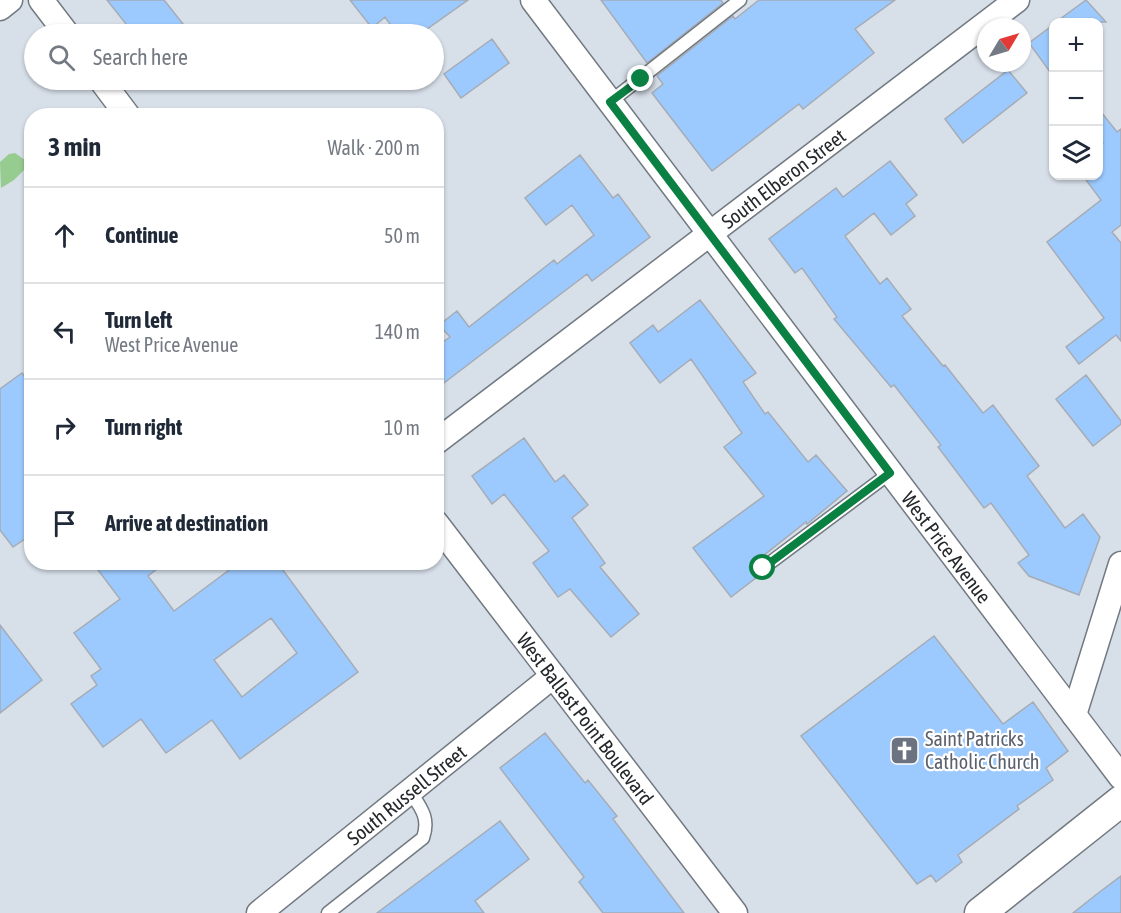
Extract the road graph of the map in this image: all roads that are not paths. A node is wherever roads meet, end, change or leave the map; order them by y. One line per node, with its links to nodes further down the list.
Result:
1 (10, 0): 6 (street)
2 (40, 0): 7 (street)
3 (533, 0): 9 (street, West Price Avenue)
4 (740, 0): 9 (lane)
5 (1017, 0): 11 (street, South Elberon Street)
6 (0, 8)
7 (59, 24)
8 (108, 90): 10 (street)
9 (610, 102): 11 (street, West Price Avenue)
10 (122, 108)
11 (710, 236): 12 (street, South Elberon Street); 13 (street, West Price Avenue)
12 (444, 436)
13 (890, 473): 16 (lane); 19 (street, West Price Avenue)
14 (444, 533): 18 (street, West Ballast Point Boulevard)
15 (1121, 564): 17 (street)
16 (763, 568)
17 (1116, 599): 19 (street)
18 (553, 676): 21 (street, South Russell Street); 25 (street, West Ballast Point Boulevard)
19 (1074, 715): 20 (street, West Price Avenue)
20 (1121, 777)
21 (410, 791): 23 (street, South Russell Street); 24 (lane)
22 (1121, 801): 26 (street)
23 (270, 910)
24 (328, 913)
25 (735, 913)
26 (980, 913)

